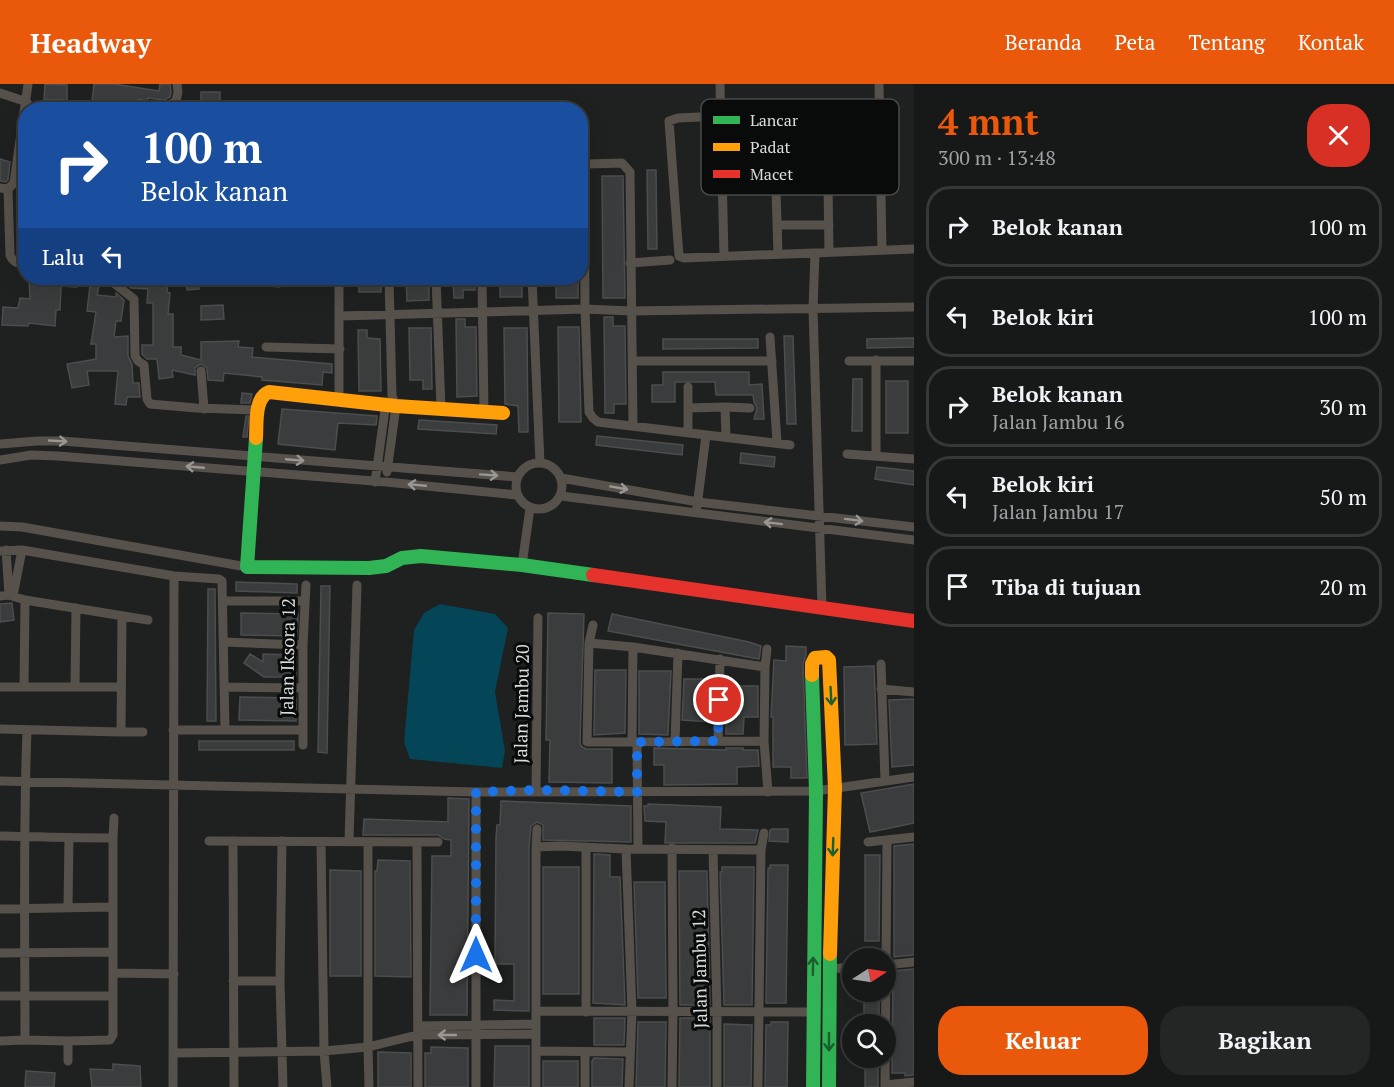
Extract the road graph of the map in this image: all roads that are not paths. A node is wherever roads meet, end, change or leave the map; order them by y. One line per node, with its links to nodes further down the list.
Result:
1 (28, 84): 6 (street)
2 (177, 84): 7 (street)
3 (720, 84): 5 (street)
4 (0, 93): 6 (street)
5 (720, 99)
6 (27, 102)
7 (174, 102)
8 (701, 117): 23 (street)
9 (588, 164): 26 (street)
10 (18, 176): 11 (street)
11 (4, 188): 25 (street)
12 (722, 195): 23 (street)
13 (776, 195): 16 (street)
14 (828, 195): 17 (street)
15 (881, 195): 19 (street)
16 (777, 225): 17 (street); 22 (street)
17 (829, 225): 21 (street)
18 (914, 249): 19 (street)
19 (882, 250): 21 (street)
20 (815, 252): 21 (street); 22 (street); 36 (street)
21 (829, 252)
22 (778, 254): 23 (street)
23 (724, 256)
24 (670, 260): 26 (street)
25 (18, 263)
26 (630, 263): 38 (street)
27 (115, 285): 59 (street)
28 (339, 285): 42 (street)
29 (388, 285): 41 (street)
30 (436, 285): 39 (street)
31 (482, 285): 40 (street)
32 (532, 285): 37 (street)
33 (585, 285): 35 (street)
34 (914, 307): 36 (street)
35 (585, 309): 37 (street); 38 (street); 63 (street)
36 (813, 309): 38 (street); 88 (street)
37 (533, 311): 40 (street); 75 (street)
38 (631, 311): 47 (street)
39 (437, 313): 40 (street); 41 (street); 56 (street)
40 (483, 313): 61 (street)
41 (390, 314): 42 (street); 54 (street)
42 (340, 316): 45 (street)
43 (770, 338): 48 (street)
44 (266, 346): 45 (street)
45 (340, 349): 53 (street)
46 (876, 360): 49 (street); 50 (street); 71 (street)
47 (633, 361): 48 (street); 63 (street)
48 (772, 361): 67 (street)
49 (849, 361)
50 (914, 362)
51 (201, 371): 59 (street)
52 (687, 387): 57 (street)
53 (339, 398): 54 (street); 60 (street)
54 (391, 402): 56 (street); 76 (street); 77 (street)
55 (725, 407): 57 (street); 58 (street); 66 (street)
56 (441, 408): 61 (street)
57 (688, 408): 64 (street)
58 (750, 408)
59 (204, 409): 60 (street)
60 (258, 410): 72 (street)
61 (484, 412): 62 (street)
62 (503, 413)
63 (633, 425): 64 (street)
64 (688, 433): 65 (street)
65 (706, 435): 66 (street); 85 (street)
66 (726, 437): 67 (street)
67 (777, 442): 69 (street)
68 (0, 444): 72 (street, one-way to 72)
69 (789, 445)
70 (848, 454): 71 (street)
71 (876, 456): 73 (street)
72 (256, 457): 76 (street, one-way to 76); 78 (street)
73 (914, 459)
74 (0, 460): 78 (street, one-way to 74)
75 (540, 463): 79 (street); 80 (street)
76 (377, 466): 77 (street); 81 (street)
77 (387, 468): 79 (street, one-way to 79); 82 (street)
78 (253, 472): 81 (street); 96 (street)
79 (518, 477): 83 (street)
80 (561, 478): 84 (street); 85 (street, one-way to 85)
81 (375, 482): 82 (street)
82 (386, 482): 83 (street, one-way to 82)
83 (518, 495): 86 (street)
84 (561, 496): 86 (street); 87 (street)
85 (698, 502): 87 (street); 88 (street)
86 (530, 508): 95 (street)
87 (696, 513): 91 (street, one-way to 87)
88 (820, 516): 90 (street, one-way to 90); 91 (street)
89 (0, 526): 96 (street)
90 (914, 527)
91 (821, 529): 92 (street); 105 (street)
92 (914, 540)
93 (3, 550): 94 (street); 100 (street)
94 (22, 550): 97 (street); 100 (street)
95 (522, 565): 96 (street); 105 (street)
96 (247, 567)
97 (174, 576): 102 (street); 131 (street)
98 (306, 585): 103 (street, Jalan Iksora 12)
99 (357, 585): 145 (street)
100 (7, 596): 101 (street)
101 (25, 600): 104 (street); 122 (street)
102 (223, 601): 103 (street); 111 (street)
103 (305, 601): 113 (street, Jalan Iksora 12)
104 (75, 608): 106 (street); 120 (street)
105 (822, 608): 109 (street)
106 (122, 616): 108 (street); 123 (street)
107 (538, 618): 147 (street, Jalan Jambu 20)
108 (148, 620)
109 (914, 621)
110 (592, 625): 112 (street)
111 (224, 642): 113 (street); 124 (street)
112 (589, 643): 114 (street); 138 (street)
113 (303, 645): 125 (street, Jalan Iksora 12)
114 (633, 646): 116 (street); 138 (street)
115 (767, 649): 119 (street)
116 (678, 653): 117 (street); 135 (street)
117 (720, 659): 119 (street); 136 (street)
118 (881, 664): 126 (street)
119 (765, 667): 137 (street)
120 (75, 686): 122 (street); 123 (street)
121 (0, 687): 122 (street)
122 (24, 687)
123 (121, 687): 133 (street)
124 (224, 687): 125 (street); 129 (street)
125 (303, 688): 132 (street, Jalan Iksora 12)
126 (881, 689): 127 (street); 141 (street)
127 (914, 692)
128 (0, 729): 130 (street)
129 (225, 729): 131 (street, Jalan Iksora 12); 132 (street, Jalan Iksora 12)
130 (27, 730): 133 (street); 143 (street)
131 (173, 730): 144 (street)
132 (302, 730): 139 (street, Jalan Iksora 12)
133 (121, 732): 134 (street)
134 (143, 732)
135 (675, 741): 136 (street); 138 (street)
136 (718, 741): 137 (street)
137 (764, 741): 151 (street)
138 (635, 742): 150 (street)
139 (303, 745)
140 (914, 777): 141 (street)
141 (885, 780): 146 (street)
142 (0, 781): 143 (street)
143 (25, 782): 144 (street); 156 (street)
144 (174, 784): 145 (street); 190 (street)
145 (350, 788): 149 (street); 163 (street)
146 (835, 788): 148 (street); 148 (street, one-way to 146); 188 (street, one-way to 188)
147 (536, 790): 149 (street); 150 (street)
148 (816, 791): 151 (street); 203 (street, one-way to 148)
149 (476, 792): 206 (street)
150 (637, 792): 151 (street); 172 (street)
151 (768, 792)
152 (114, 818): 159 (street)
153 (537, 829): 170 (street)
154 (764, 833): 176 (street)
155 (0, 836): 156 (street)
156 (25, 837): 158 (street); 180 (street)
157 (914, 837): 164 (street)
158 (69, 838): 159 (street); 178 (street)
159 (113, 838): 177 (street)
160 (209, 841): 161 (street)
161 (233, 841): 162 (street); 191 (street)
162 (282, 841): 165 (street); 192 (street)
163 (349, 841): 165 (street); 166 (street)
164 (887, 841): 169 (street); 181 (street)
165 (321, 842): 213 (street)
166 (368, 842): 167 (street); 211 (street)
167 (417, 842): 168 (street); 205 (street)
168 (438, 842)
169 (868, 842)
170 (536, 847): 171 (street); 197 (street)
171 (586, 847): 174 (street); 198 (street)
172 (639, 848): 173 (street); 174 (street)
173 (672, 848): 175 (street); 200 (street)
174 (626, 849): 199 (street)
175 (713, 850): 176 (street); 201 (street, Jalan Jambu 12)
176 (761, 850): 202 (street)
177 (112, 907): 178 (street); 183 (street)
178 (68, 908): 180 (street)
179 (0, 909): 180 (street)
180 (25, 909): 182 (street)
181 (886, 948)
182 (26, 952): 183 (street); 184 (street); 194 (street)
183 (113, 952): 189 (street)
184 (0, 953)
185 (914, 962): 186 (street)
186 (896, 964)
187 (842, 968): 188 (street)
188 (830, 969): 236 (street, one-way to 236)
189 (113, 973): 190 (street); 195 (street)
190 (174, 974): 217 (street)
191 (233, 981): 192 (street); 218 (street)
192 (280, 981): 212 (street)
193 (0, 996): 194 (street)
194 (25, 996): 195 (street); 208 (street)
195 (113, 996): 210 (street)
196 (886, 1002): 221 (street)
197 (536, 1011): 198 (street); 204 (street)
198 (586, 1012): 199 (street)
199 (632, 1012): 200 (street); 216 (street)
200 (674, 1012): 201 (street); 232 (street)
201 (717, 1012): 202 (street); 233 (street, Jalan Jambu 12)
202 (758, 1012): 203 (street); 234 (street)
203 (813, 1012): 235 (street)
204 (536, 1024): 206 (street); 207 (street)
205 (418, 1030): 206 (street); 211 (street); 227 (street)
206 (477, 1030): 207 (street); 228 (street)
207 (536, 1034): 214 (street)
208 (25, 1040): 209 (street); 210 (street)
209 (0, 1041)
210 (68, 1041): 219 (street)
211 (368, 1047): 213 (street); 226 (street)
212 (282, 1051): 213 (street); 218 (street); 224 (street)
213 (324, 1051): 225 (street)
214 (537, 1051): 215 (street); 229 (street)
215 (585, 1052): 216 (street); 230 (street)
216 (629, 1052): 231 (street)
217 (174, 1053): 218 (street); 222 (street)
218 (234, 1053): 223 (street)
219 (68, 1061)
220 (914, 1082): 221 (street)
221 (885, 1086)
222 (173, 1087)
223 (234, 1087)
224 (283, 1087)
225 (327, 1087)
226 (369, 1087)
227 (418, 1087)
228 (476, 1087)
229 (537, 1087)
230 (585, 1087)
231 (629, 1087)
232 (672, 1087)
233 (717, 1087)
234 (758, 1087)
235 (813, 1087)
236 (829, 1087)

